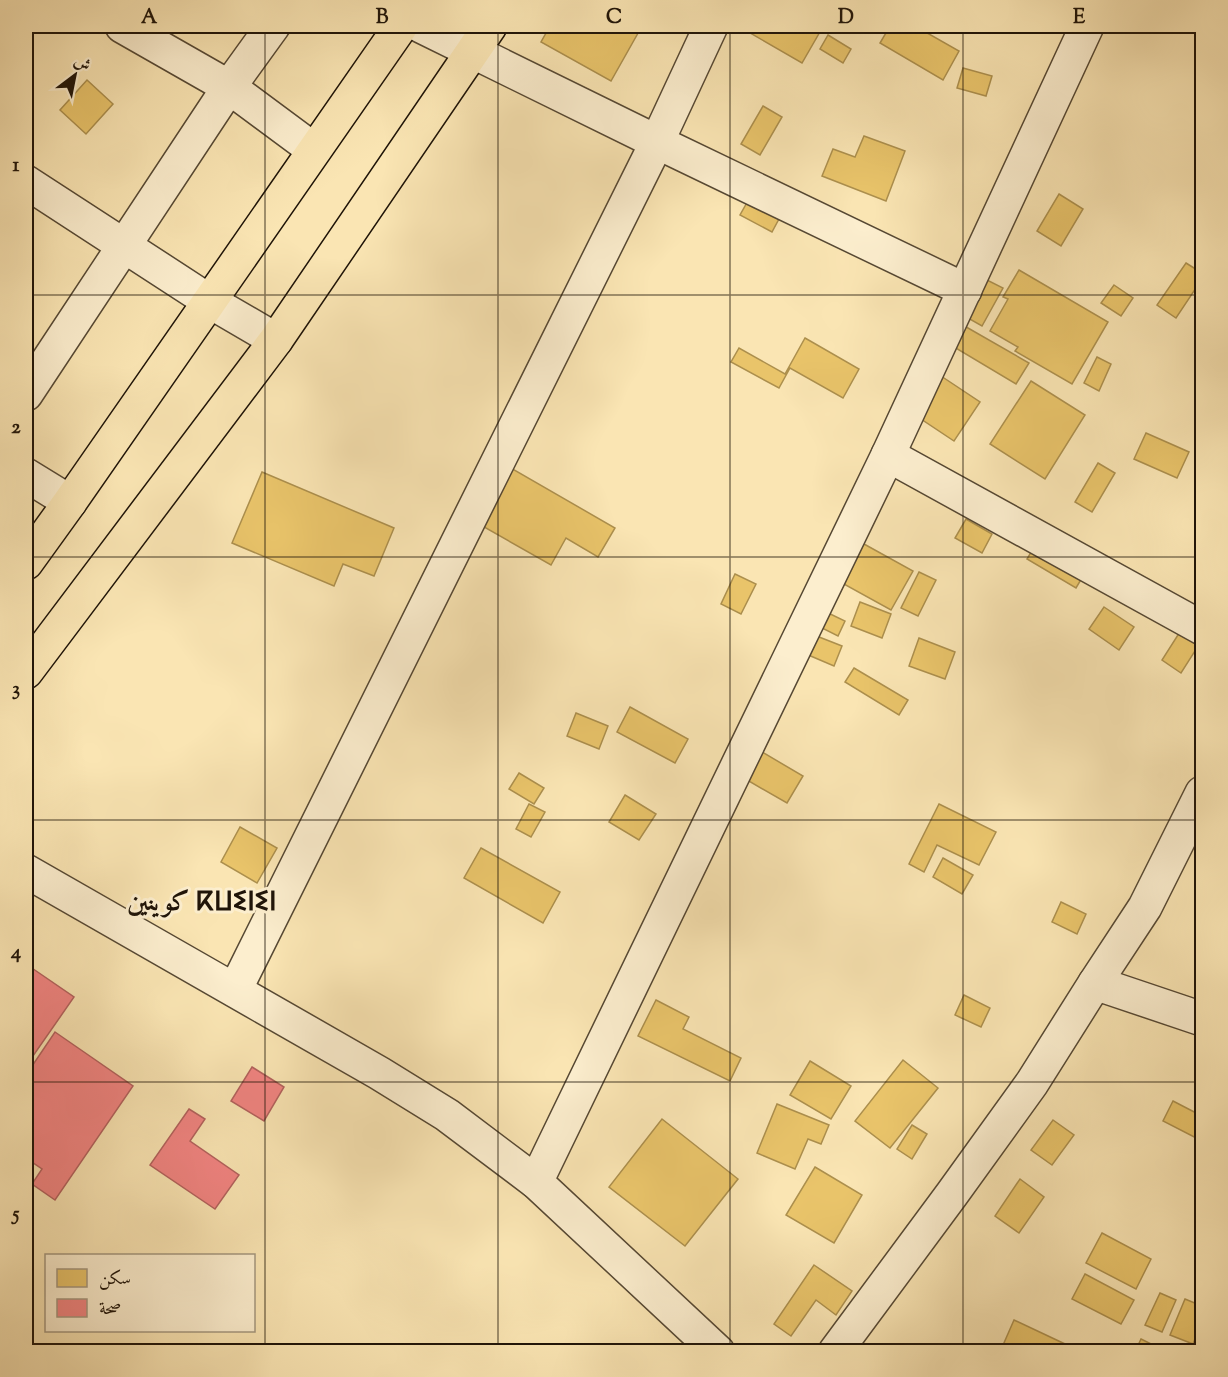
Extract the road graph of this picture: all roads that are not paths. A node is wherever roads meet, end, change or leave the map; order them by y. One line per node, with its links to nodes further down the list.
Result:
1 (122, 26): 8 (street)
2 (273, 26): 8 (street)
3 (401, 26): 10 (highway)
4 (420, 26): 7 (street)
5 (711, 26): 9 (street)
6 (1087, 26): 13 (street)
7 (481, 39): 9 (street); 15 (highway)
8 (229, 87): 10 (street); 12 (street)
9 (657, 142): 13 (street); 26 (street)
10 (314, 150): 14 (highway)
11 (28, 191): 12 (street)
12 (124, 246): 14 (street); 16 (street)
13 (965, 290): 17 (street)
14 (209, 301): 15 (street); 19 (highway)
15 (276, 340): 22 (highway)
16 (26, 394)
17 (888, 455): 21 (street); 28 (street)
18 (26, 474): 19 (street)
19 (70, 502): 20 (highway)
20 (26, 563)
21 (1203, 628)
22 (26, 672)
23 (1203, 793): 25 (street)
24 (26, 871): 26 (street)
25 (1095, 983): 27 (street); 30 (street)
26 (235, 990): 28 (street)
27 (1203, 1019)
28 (536, 1182): 29 (street)
29 (718, 1352)
30 (835, 1352)

